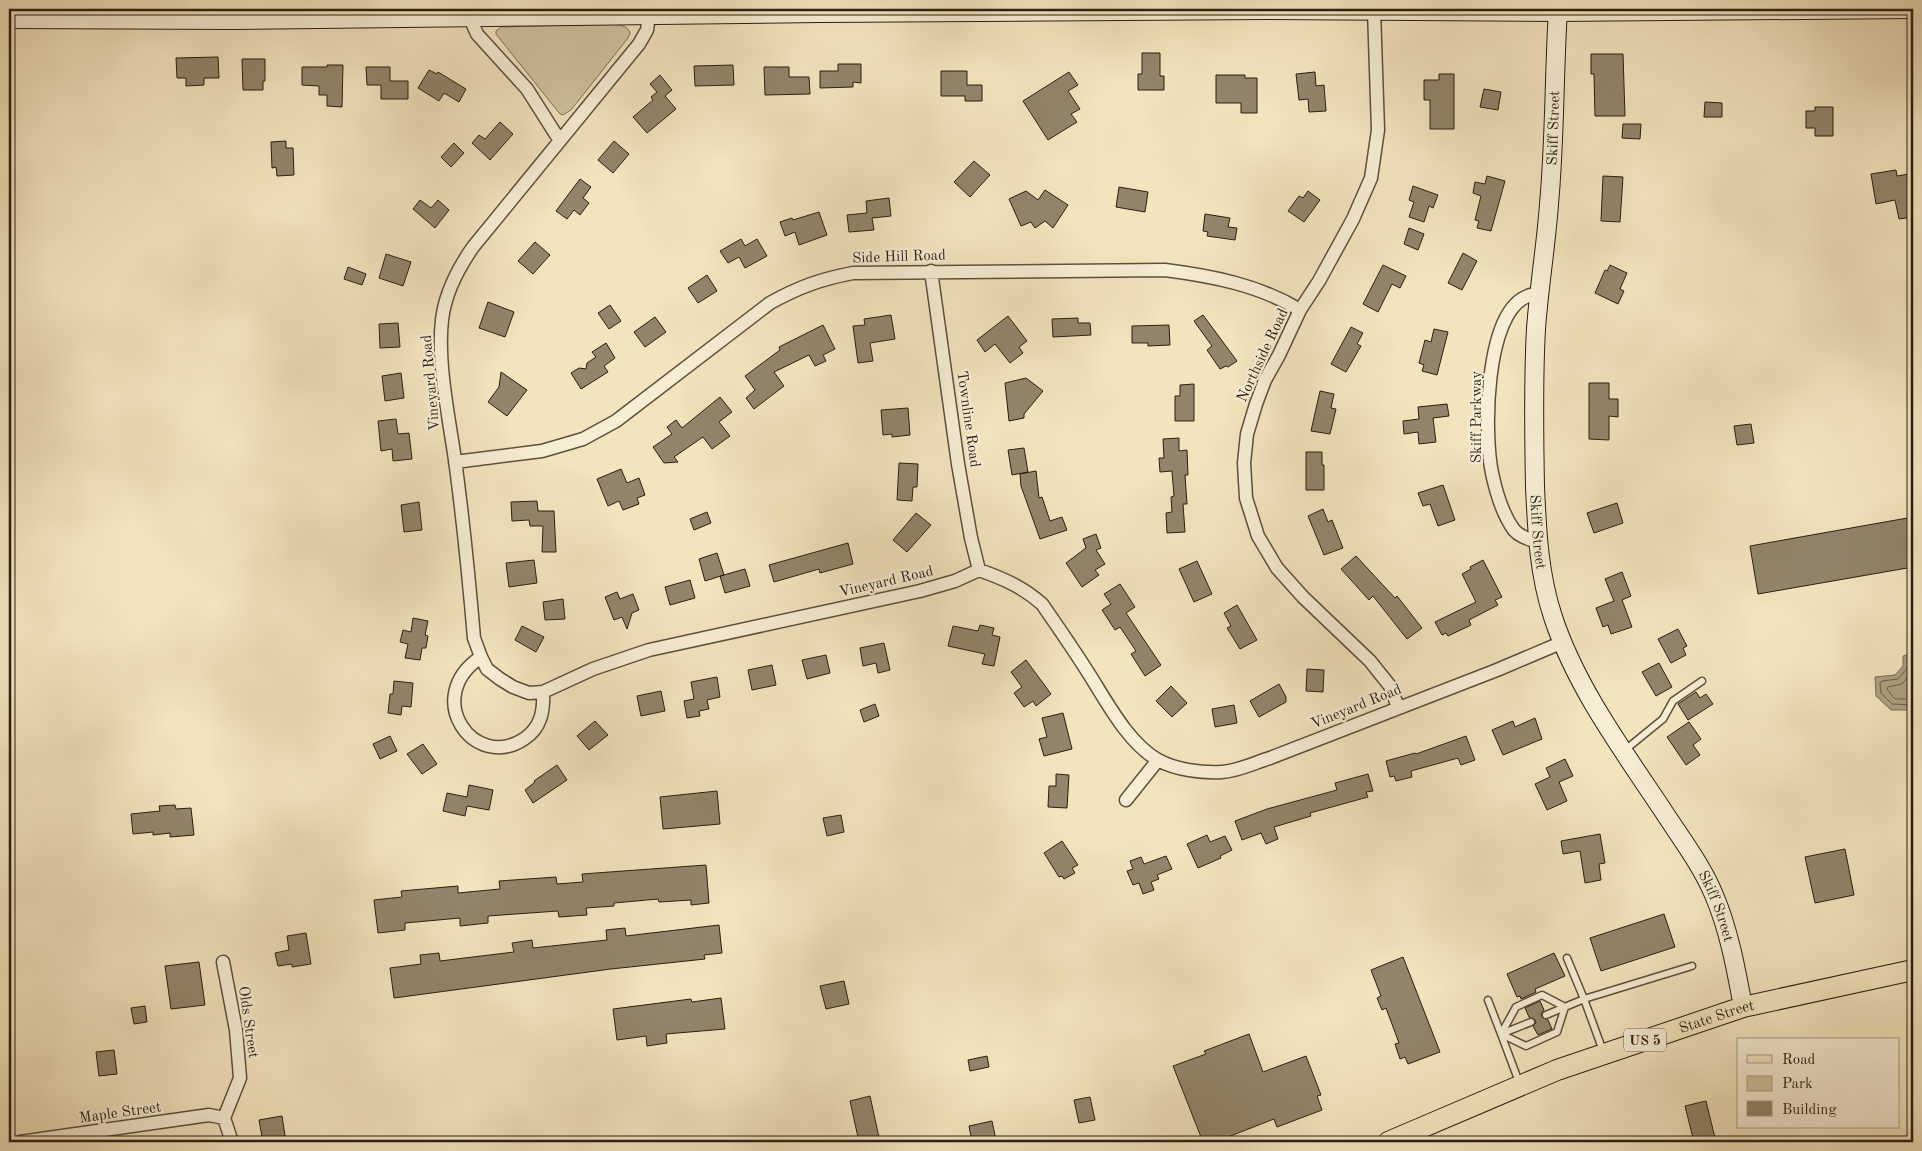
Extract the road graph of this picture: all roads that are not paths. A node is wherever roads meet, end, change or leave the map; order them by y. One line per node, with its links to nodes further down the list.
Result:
1 (1241, 9): 2 (main road); 5 (main road)
2 (1266, 9): 3 (main road)
3 (1374, 10): 6 (main road); 15 (street, Northside Road)
4 (1913, 10): 6 (main road)
5 (865, 11): 9 (main road)
6 (1558, 11): 14 (main road, Skiff Street)
7 (99, 14): 8 (main road); 11 (main road)
8 (366, 14): 10 (main road)
9 (649, 15): 10 (main road); 12 (street, Vineyard Road)
10 (470, 18): 12 (street)
11 (9, 19)
12 (560, 142): 16 (street, Vineyard Road)
13 (931, 271): 15 (street, Side Hill Road); 16 (street, Side Hill Road); 18 (street, Townline Road)
14 (1539, 294): 17 (main road, Skiff Street); 17 (street, Skiff Parkway)
15 (1300, 310): 23 (street, Northside Road)
16 (455, 462): 20 (street, Vineyard Road)
17 (1538, 542): 19 (main road, Skiff Street)
18 (979, 570): 22 (street, Vineyard Road); 25 (street, Vineyard Road)
19 (1562, 642): 23 (street, Vineyard Road); 24 (main road, Skiff Street)
20 (481, 657): 22 (street, Vineyard Road); 22 (street)
21 (1702, 681): 24 (lane)
22 (543, 692)
23 (1398, 707): 25 (street, Vineyard Road)
24 (1624, 750): 34 (main road, Skiff Street)
25 (1158, 760): 26 (street)
26 (1126, 800)
27 (1567, 958): 31 (lane)
28 (223, 962): 40 (street, Olds Street)
29 (1692, 966): 31 (lane)
30 (1913, 970): 34 (main road, State Street / US 5)
31 (1584, 999): 33 (lane); 38 (lane)
32 (1488, 1000): 37 (lane)
33 (1565, 1007): 35 (lane); 37 (lane); 37 (lane)
34 (1743, 1007): 38 (main road, State Street / US 5)
35 (1546, 1015)
36 (1531, 1022): 37 (lane)
37 (1501, 1034): 39 (lane)
38 (1604, 1054): 39 (main road, State Street / US 5)
39 (1520, 1086): 43 (main road, State Street / US 5)
40 (224, 1118): 41 (street, Maple Street); 42 (street)
41 (20, 1142)
42 (232, 1142)
43 (1388, 1142)

